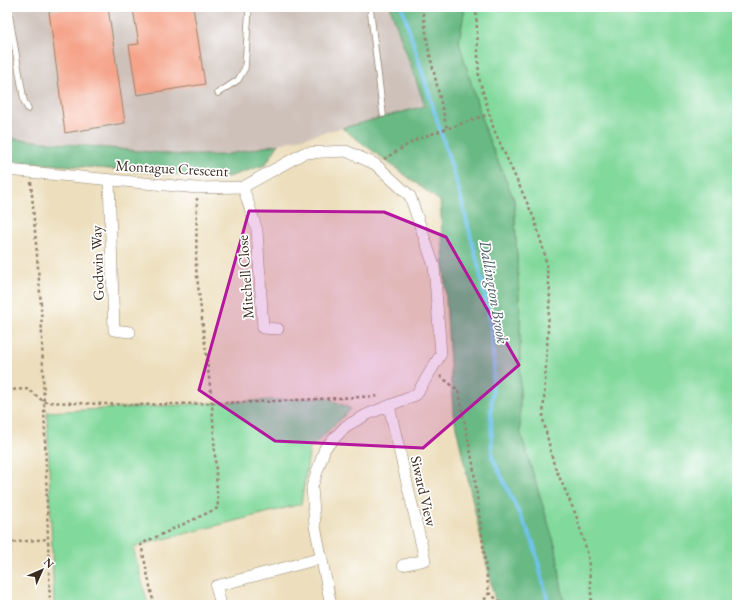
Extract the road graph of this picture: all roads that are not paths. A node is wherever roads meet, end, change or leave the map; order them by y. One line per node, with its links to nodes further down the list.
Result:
1 (8, 7): 5 (lane)
2 (249, 7): 4 (lane)
3 (370, 7): 6 (lane)
4 (218, 93)
5 (28, 109)
6 (383, 114)
7 (7, 170): 8 (street, Montague Crescent)
8 (109, 180): 9 (street, Montague Crescent); 11 (street, Godwin Way)
9 (243, 187): 10 (street, Mitchell Close); 12 (street, Montague Crescent)
10 (278, 330)
11 (130, 332)
12 (388, 401): 13 (street, Montague Crescent); 14 (street, Siward View)
13 (322, 558): 15 (street); 16 (street, Montague Crescent)
14 (403, 565)
15 (221, 605)
16 (331, 605)

